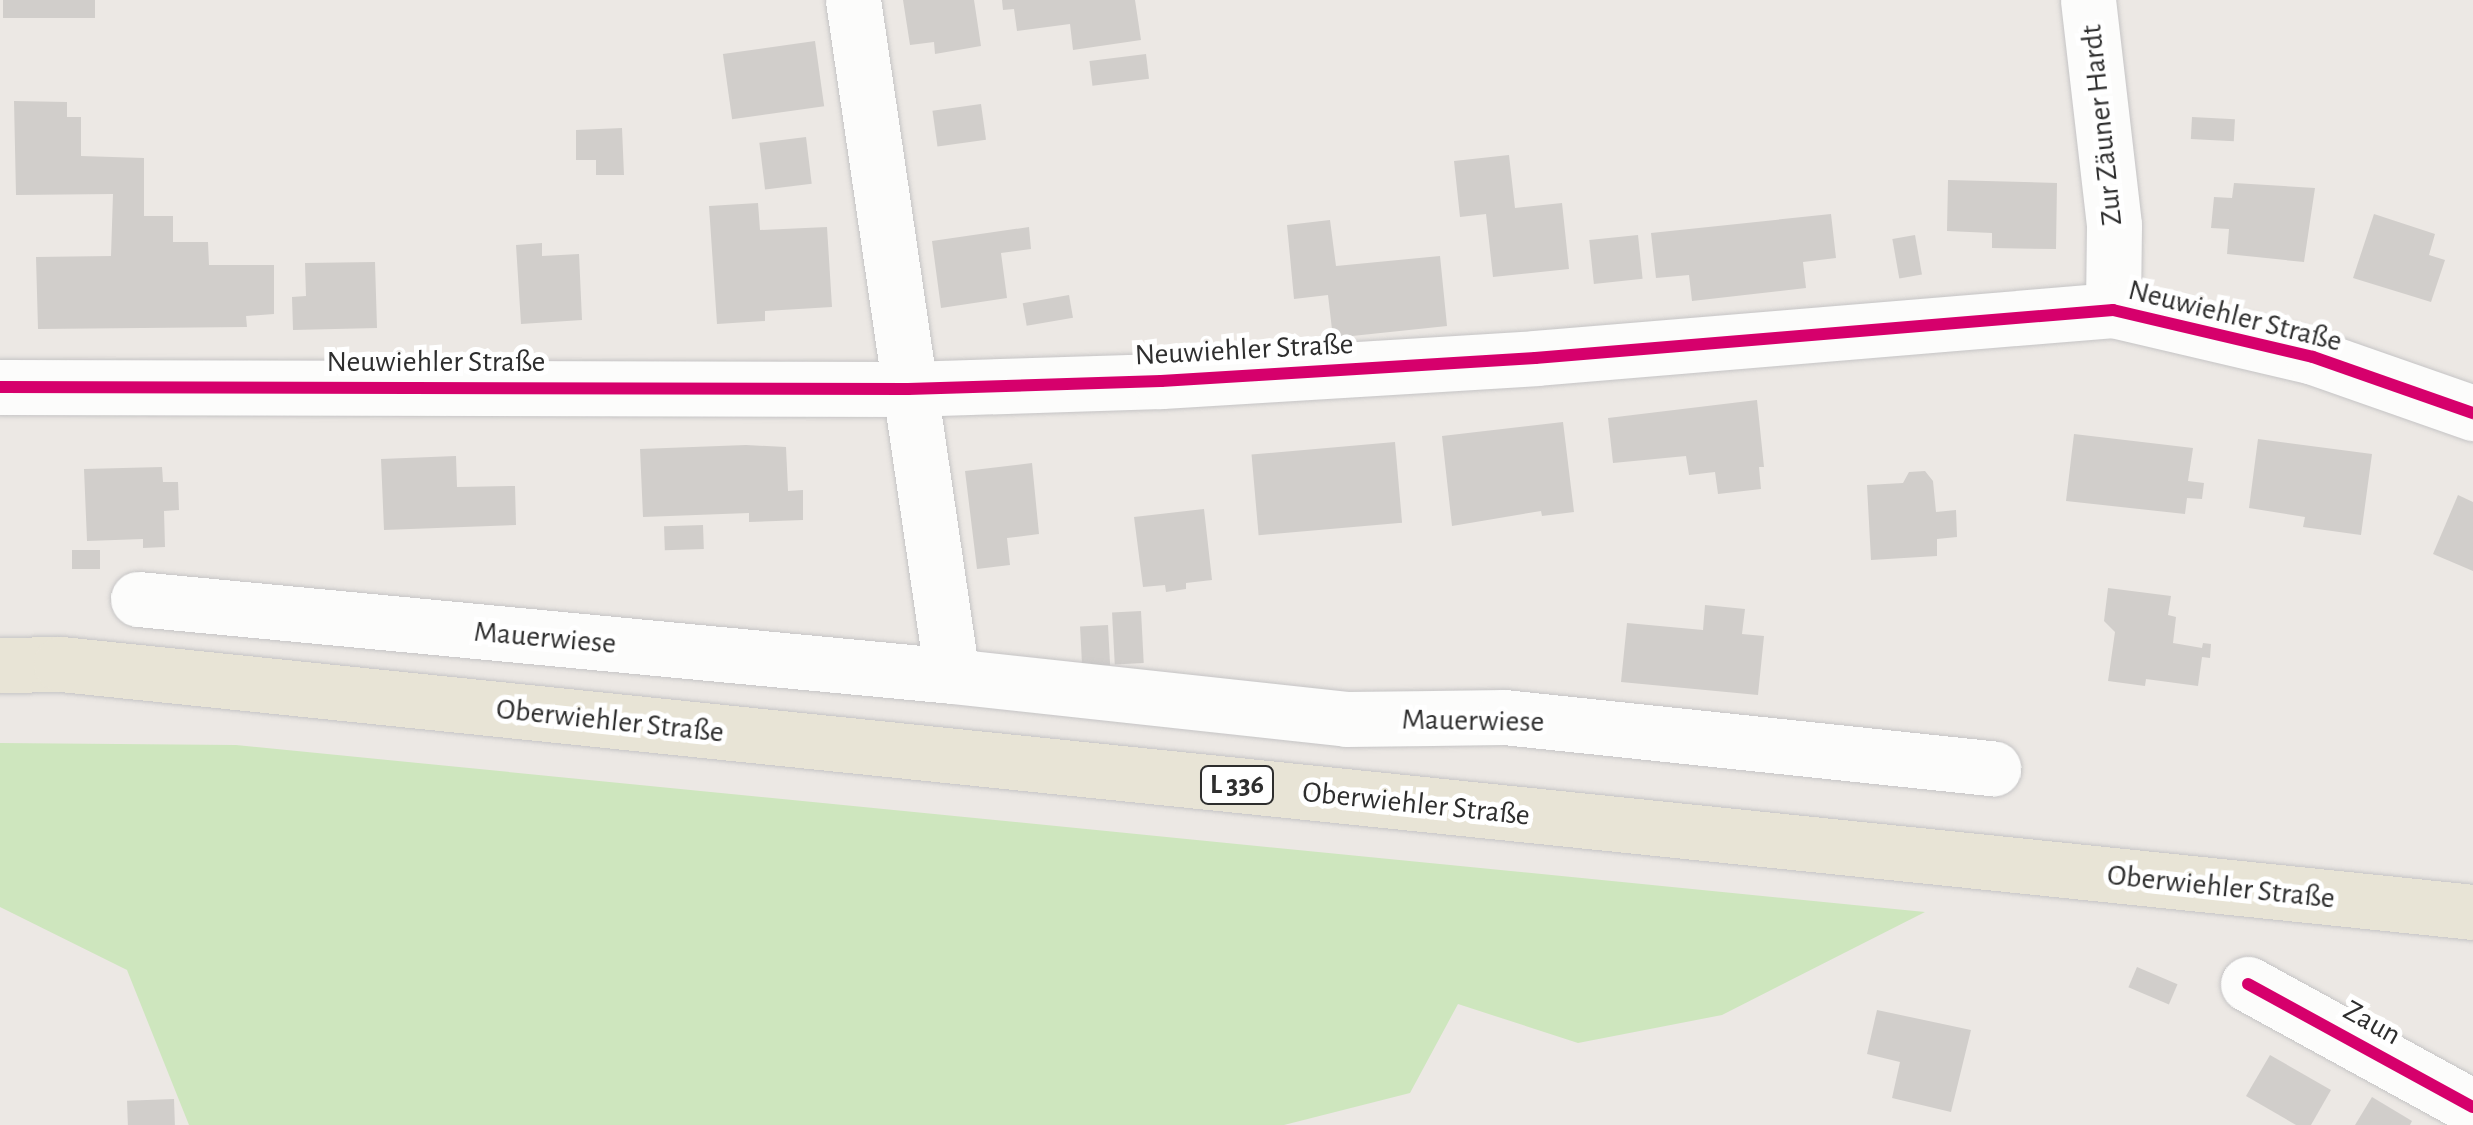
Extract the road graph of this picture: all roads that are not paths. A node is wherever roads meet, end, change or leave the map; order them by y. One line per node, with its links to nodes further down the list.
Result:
1 (853, 0): 5 (street)
2 (2088, 0): 3 (street, Zur Zäuner Hardt)
3 (2114, 310): 5 (street, Neuwiehler Straße); 6 (street, Neuwiehler Straße)
4 (0, 387): 5 (street, Neuwiehler Straße)
5 (908, 389): 9 (street)
6 (2473, 414)
7 (138, 599): 9 (street, Mauerwiese)
8 (0, 665): 11 (main road, Oberwiehler Straße / L 336)
9 (952, 676): 10 (street, Mauerwiese)
10 (1993, 768)
11 (2473, 912)
12 (2248, 984): 13 (street, Zaun)
13 (2473, 1107)

